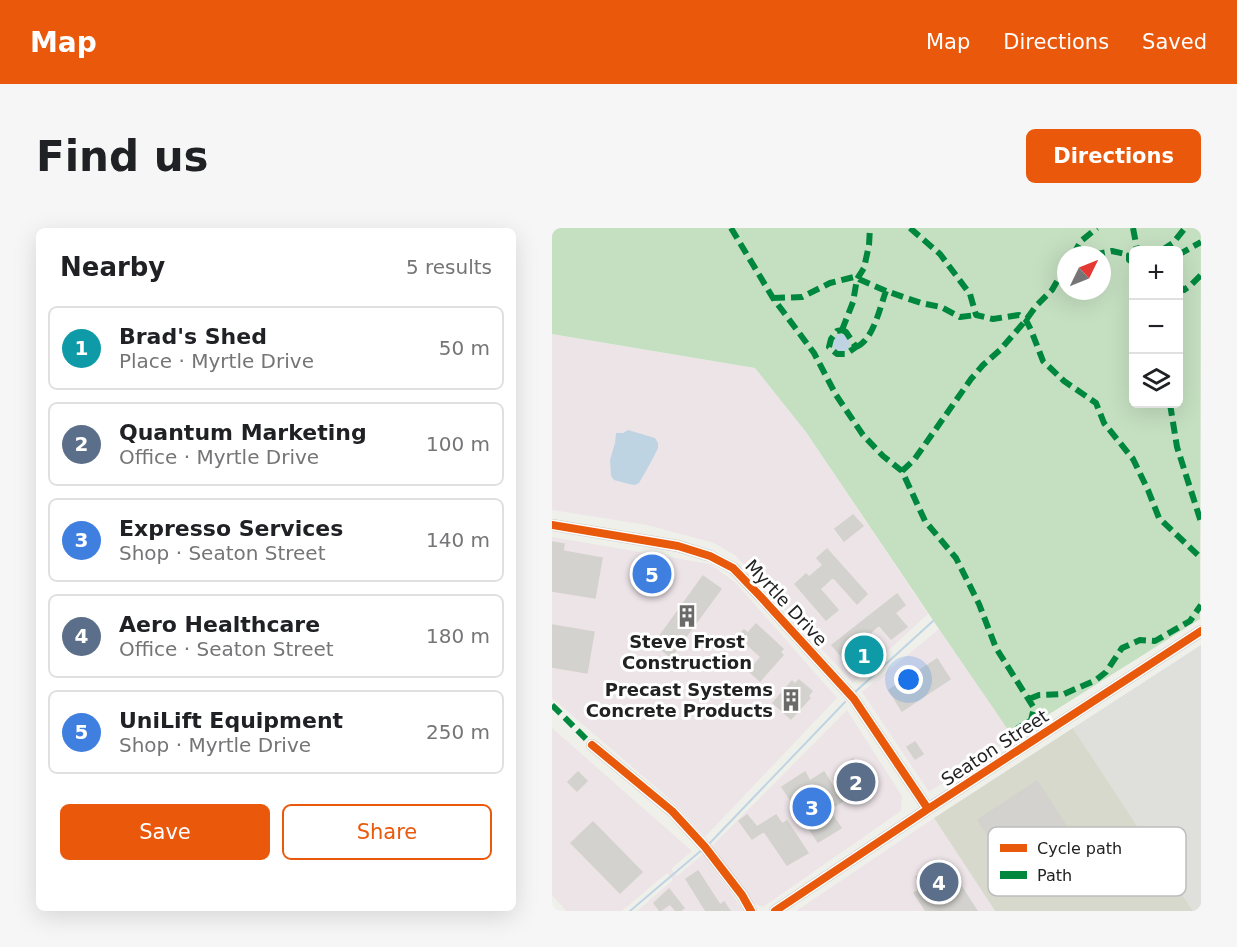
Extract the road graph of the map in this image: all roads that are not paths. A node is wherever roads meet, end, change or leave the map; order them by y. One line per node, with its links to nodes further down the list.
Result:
1 (552, 525): 4 (street, Myrtle Drive)
2 (1201, 631): 4 (street, Seaton Street)
3 (592, 745): 5 (street)
4 (928, 809): 6 (street, Seaton Street)
5 (752, 911)
6 (775, 911)

